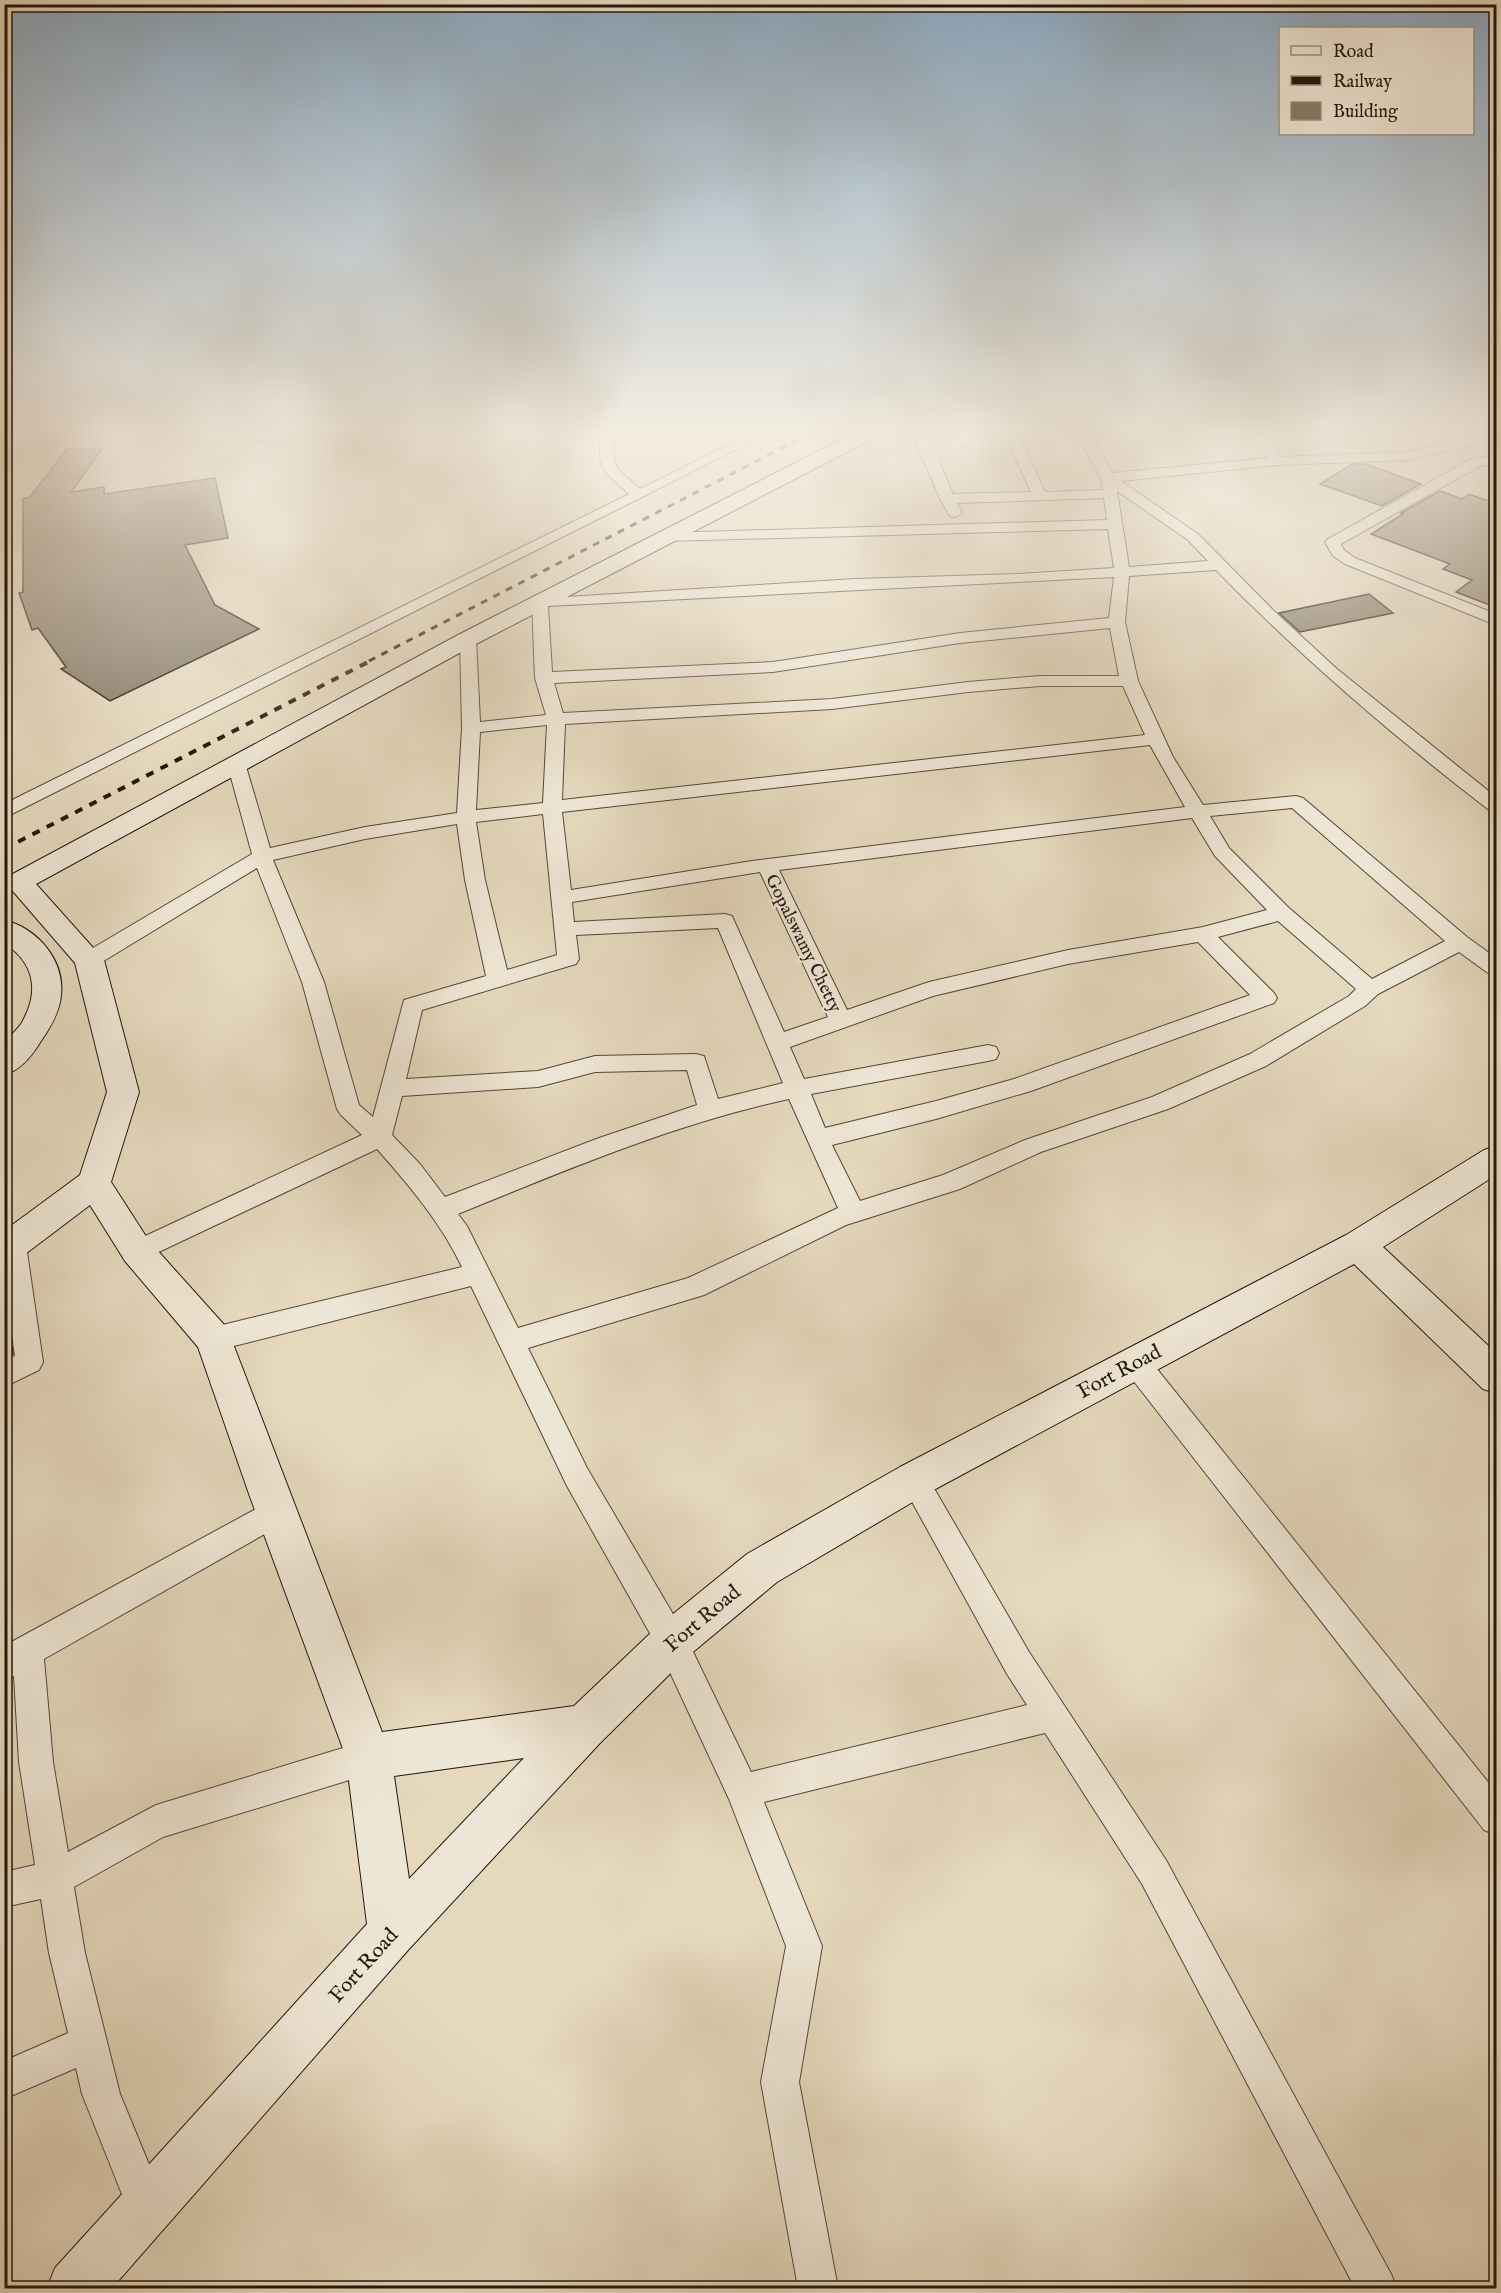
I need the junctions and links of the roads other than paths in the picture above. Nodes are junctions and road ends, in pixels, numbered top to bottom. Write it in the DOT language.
graph roads {
  1 [pos="548,540"];
  2 [pos="660,540"];
  3 [pos="1117,540"];
  4 [pos="1196,540"];
  5 [pos="1337,540"];
  6 [pos="1221,565"];
  7 [pos="1122,572"];
  8 [pos="540,602"];
  9 [pos="1497,620"];
  10 [pos="1117,622"];
  11 [pos="468,639"];
  12 [pos="544,678"];
  13 [pos="1129,681"];
  14 [pos="556,719"];
  15 [pos="471,728"];
  16 [pos="1156,739"];
  17 [pos="236,764"];
  18 [pos="1497,806"];
  19 [pos="552,807"];
  20 [pos="1197,811"];
  21 [pos="4,813"];
  22 [pos="466,817"];
  23 [pos="262,856"];
  24 [pos="767,866"];
  25 [pos="561,898"];
  26 [pos="1282,913"];
  27 [pos="4,929"];
  28 [pos="565,929"];
  29 [pos="1203,934"];
  30 [pos="1460,942"];
  31 [pos="89,960"];
  32 [pos="1497,968"];
  33 [pos="498,979"];
  34 [pos="1370,989"];
  35 [pos="841,1020"];
  36 [pos="777,1044"];
  37 [pos="988,1053"];
  38 [pos="4,1064"];
  39 [pos="392,1088"];
  40 [pos="797,1089"];
  41 [pos="710,1110"];
  42 [pos="380,1137"];
  43 [pos="818,1139"];
  44 [pos="1497,1159"];
  45 [pos="94,1183"];
  46 [pos="440,1209"];
  47 [pos="853,1213"];
  48 [pos="1358,1245"];
  49 [pos="9,1248"];
  50 [pos="137,1251"];
  51 [pos="478,1274"];
  52 [pos="214,1339"];
  53 [pos="511,1342"];
  54 [pos="1136,1362"];
  55 [pos="4,1375"];
  56 [pos="1497,1377"];
  57 [pos="914,1480"];
  58 [pos="276,1512"];
  59 [pos="672,1642"];
  60 [pos="16,1658"];
  61 [pos="1052,1715"];
  62 [pos="584,1727"];
  63 [pos="369,1757"];
  64 [pos="743,1791"];
  65 [pos="1497,1818"];
  66 [pos="55,1878"];
  67 [pos="4,1890"];
  68 [pos="392,1932"];
  69 [pos="89,2043"];
  70 [pos="4,2080"];
  71 [pos="147,2208"];
  72 [pos="75,2289"];
  73 [pos="818,2289"];
  74 [pos="1377,2289"];
  1 -- 21 [label="street"];
  2 -- 8 [label="street"];
  3 -- 7 [label="street"];
  4 -- 6 [label="street"];
  5 -- 9 [label="street"];
  6 -- 7 [label="street"];
  6 -- 18 [label="street"];
  7 -- 8 [label="street"];
  7 -- 10 [label="street"];
  8 -- 11 [label="street"];
  8 -- 12 [label="street"];
  10 -- 12 [label="street"];
  10 -- 13 [label="street"];
  11 -- 15 [label="street"];
  11 -- 17 [label="street"];
  12 -- 14 [label="street"];
  13 -- 14 [label="street"];
  13 -- 16 [label="street"];
  14 -- 15 [label="street"];
  14 -- 19 [label="street"];
  15 -- 22 [label="street"];
  16 -- 19 [label="street"];
  16 -- 20 [label="street"];
  17 -- 23 [label="street"];
  17 -- 31 [label="street"];
  19 -- 22 [label="street"];
  19 -- 25 [label="street"];
  20 -- 24 [label="street"];
  20 -- 26 [label="street"];
  20 -- 30 [label="street"];
  22 -- 23 [label="street"];
  22 -- 33 [label="street"];
  23 -- 31 [label="street"];
  23 -- 42 [label="street"];
  24 -- 25 [label="street"];
  24 -- 35 [label="street, Gopalswamy Chetty"];
  25 -- 28 [label="street"];
  26 -- 29 [label="street"];
  26 -- 34 [label="street"];
  27 -- 38 [label="street"];
  28 -- 33 [label="street"];
  28 -- 36 [label="street"];
  29 -- 35 [label="street"];
  29 -- 43 [label="street"];
  30 -- 32 [label="street"];
  30 -- 34 [label="street"];
  31 -- 45 [label="street"];
  33 -- 39 [label="street"];
  34 -- 47 [label="street"];
  35 -- 36 [label="street"];
  36 -- 40 [label="street"];
  37 -- 40 [label="street"];
  39 -- 41 [label="street"];
  39 -- 42 [label="street"];
  40 -- 41 [label="street"];
  40 -- 43 [label="street"];
  41 -- 46 [label="street"];
  42 -- 46 [label="street"];
  42 -- 50 [label="street"];
  43 -- 47 [label="street"];
  44 -- 48 [label="street, Fort Road"];
  45 -- 49 [label="street"];
  45 -- 50 [label="street"];
  46 -- 51 [label="street"];
  47 -- 53 [label="street"];
  48 -- 54 [label="street, Fort Road"];
  48 -- 56 [label="street"];
  49 -- 55 [label="street"];
  50 -- 52 [label="street"];
  51 -- 52 [label="street"];
  51 -- 53 [label="street"];
  52 -- 58 [label="street"];
  53 -- 59 [label="street"];
  54 -- 57 [label="street, Fort Road"];
  54 -- 65 [label="street"];
  57 -- 59 [label="street, Fort Road"];
  57 -- 61 [label="street"];
  58 -- 60 [label="street"];
  58 -- 63 [label="street"];
  59 -- 62 [label="street, Fort Road"];
  59 -- 64 [label="street"];
  60 -- 66 [label="street"];
  61 -- 64 [label="street"];
  61 -- 74 [label="street"];
  62 -- 63 [label="street"];
  62 -- 68 [label="street, Fort Road"];
  63 -- 66 [label="street"];
  63 -- 68 [label="street"];
  64 -- 73 [label="street"];
  66 -- 67 [label="street"];
  66 -- 69 [label="street"];
  68 -- 71 [label="street, Fort Road"];
  69 -- 70 [label="street"];
  69 -- 71 [label="street"];
  71 -- 72 [label="street, Fort Road"];
}
